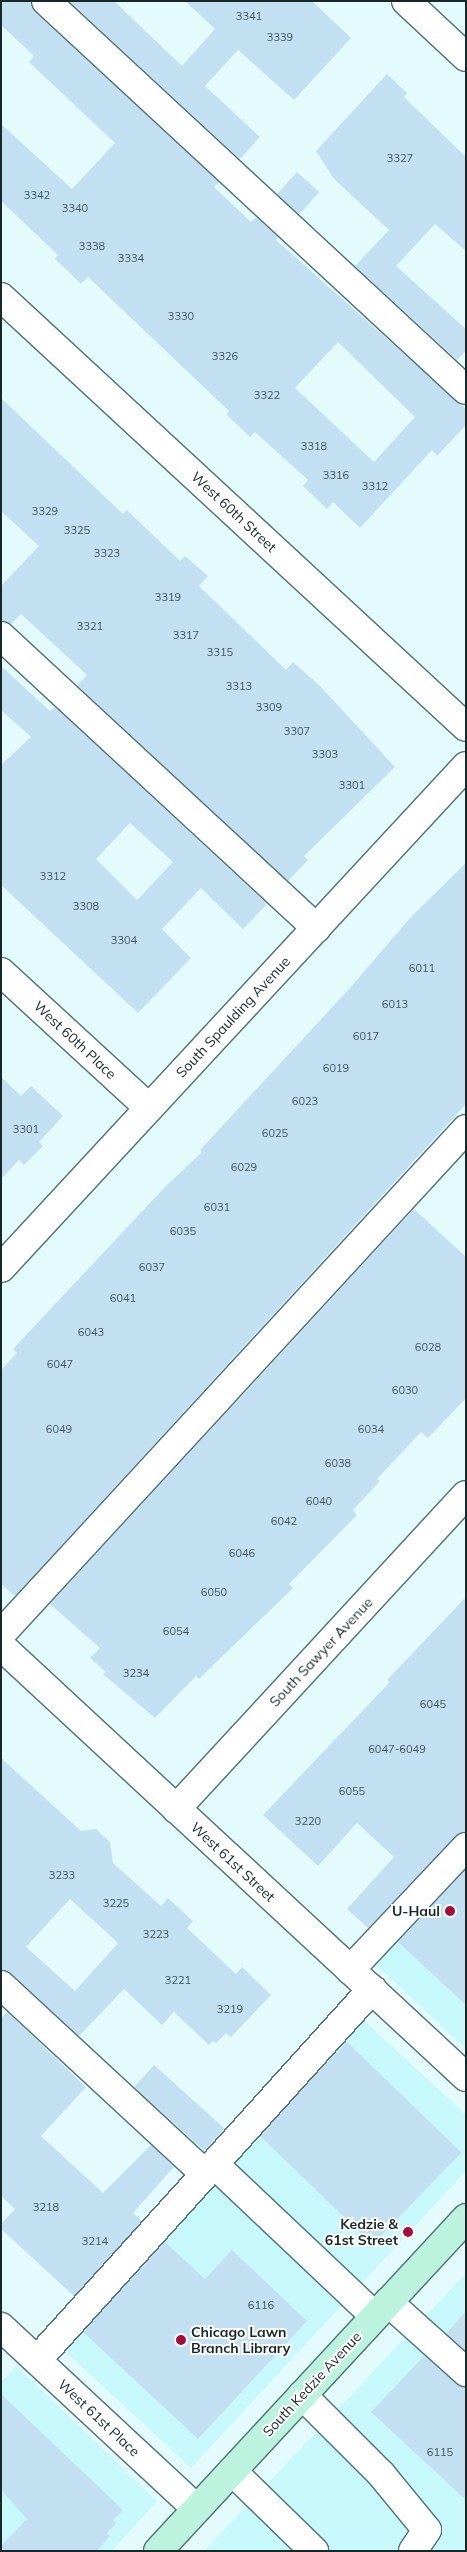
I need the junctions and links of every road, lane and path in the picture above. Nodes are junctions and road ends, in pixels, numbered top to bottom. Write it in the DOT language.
graph roads {
  1 [pos="46,1"];
  2 [pos="406,1"];
  3 [pos="466,57"];
  4 [pos="1,297"];
  5 [pos="466,390"];
  6 [pos="1,636"];
  7 [pos="466,727"];
  8 [pos="466,766"];
  9 [pos="316,928"];
  10 [pos="1,972"];
  11 [pos="149,1108"];
  12 [pos="466,1129"];
  13 [pos="1,1268"];
  14 [pos="466,1495"];
  15 [pos="1,1634"];
  16 [pos="1,1646"];
  17 [pos="176,1809"];
  18 [pos="466,1847"];
  19 [pos="350,1970"];
  20 [pos="1,1986"];
  21 [pos="372,1989"];
  22 [pos="466,2077"];
  23 [pos="210,2169"];
  24 [pos="466,2218"];
  25 [pos="382,2309"];
  26 [pos="1,2327"];
  27 [pos="37,2360"];
  28 [pos="466,2372"];
  29 [pos="302,2395"];
  30 [pos="232,2471"];
  31 [pos="197,2509"];
  32 [pos="158,2551"];
  33 [pos="314,2551"];
  34 [pos="413,2551"];
  1 -- 5 [label="street"];
  2 -- 3 [label="street"];
  4 -- 7 [label="street, West 60th Street"];
  6 -- 9 [label="street"];
  8 -- 9 [label="street, South Spaulding Avenue"];
  9 -- 11 [label="street, South Spaulding Avenue"];
  10 -- 11 [label="street, West 60th Place"];
  11 -- 13 [label="street, South Spaulding Avenue"];
  12 -- 15 [label="street"];
  14 -- 17 [label="street, South Sawyer Avenue"];
  16 -- 17 [label="street, West 61st Street"];
  17 -- 19 [label="street, West 61st Street"];
  18 -- 19 [label="street"];
  19 -- 21 [label="street, West 61st Street"];
  20 -- 23 [label="street"];
  21 -- 22 [label="street, West 61st Street"];
  21 -- 23 [label="street"];
  23 -- 25 [label="street"];
  23 -- 27 [label="street"];
  24 -- 25 [label="main road, South Kedzie Avenue"];
  25 -- 28 [label="street"];
  25 -- 29 [label="main road, South Kedzie Avenue"];
  26 -- 27 [label="street, West 61st Place"];
  27 -- 31 [label="street, West 61st Place"];
  29 -- 30 [label="main road, South Kedzie Avenue"];
  29 -- 34 [label="street"];
  30 -- 31 [label="main road, South Kedzie Avenue"];
  30 -- 33 [label="street"];
  31 -- 32 [label="main road, South Kedzie Avenue"];
}
